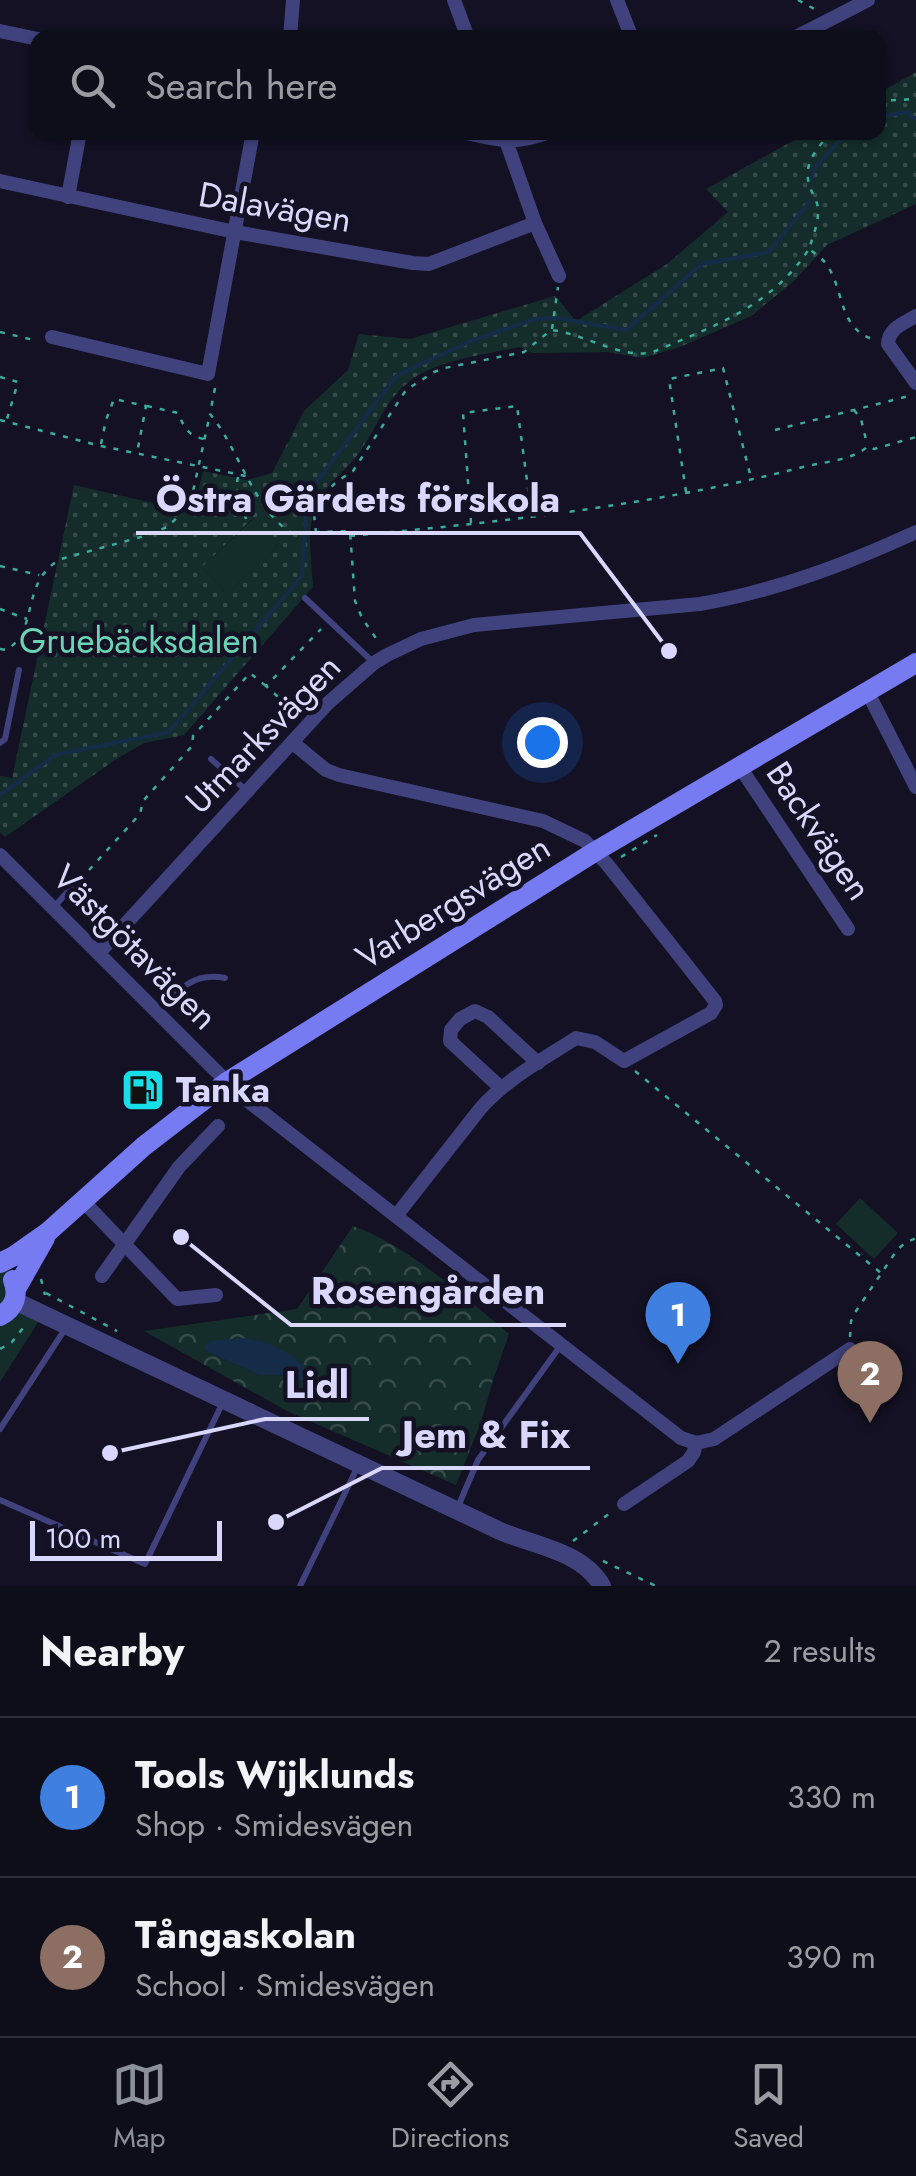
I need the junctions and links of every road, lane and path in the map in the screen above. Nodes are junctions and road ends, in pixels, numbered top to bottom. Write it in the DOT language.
graph roads {
  1 [pos="293,0"];
  2 [pos="454,0"];
  3 [pos="618,0"];
  4 [pos="798,0"];
  5 [pos="868,0"];
  6 [pos="830,20"];
  7 [pos="291,30"];
  8 [pos="465,30"];
  9 [pos="629,30"];
  10 [pos="810,30"];
  11 [pos="0,31"];
  12 [pos="30,38"];
  13 [pos="916,99"];
  14 [pos="886,101"];
  15 [pos="79,140"];
  16 [pos="252,140"];
  17 [pos="506,140"];
  18 [pos="825,140"];
  19 [pos="0,182"];
  20 [pos="68,197"];
  21 [pos="536,223"];
  22 [pos="235,232"];
  23 [pos="809,249"];
  24 [pos="560,276"];
  25 [pos="916,316"];
  26 [pos="552,328"];
  27 [pos="0,332"];
  28 [pos="52,337"];
  29 [pos="872,340"];
  30 [pos="208,374"];
  31 [pos="0,377"];
  32 [pos="916,383"];
  33 [pos="916,394"];
  34 [pos="146,406"];
  35 [pos="854,410"];
  36 [pos="210,414"];
  37 [pos="0,420"];
  38 [pos="6,421"];
  39 [pos="775,430"];
  40 [pos="916,437"];
  41 [pos="204,439"];
  42 [pos="101,446"];
  43 [pos="868,446"];
  44 [pos="137,454"];
  45 [pos="198,467"];
  46 [pos="238,475"];
  47 [pos="246,476"];
  48 [pos="752,480"];
  49 [pos="687,493"];
  50 [pos="532,518"];
  51 [pos="246,519"];
  52 [pos="471,524"];
  53 [pos="916,532"];
  54 [pos="316,533"];
  55 [pos="350,536"];
  56 [pos="0,566"];
  57 [pos="41,575"];
  58 [pos="305,598"];
  59 [pos="0,609"];
  60 [pos="26,618"];
  61 [pos="329,621"];
  62 [pos="0,649"];
  63 [pos="380,659"];
  64 [pos="916,662"];
  65 [pos="19,670"];
  66 [pos="266,686"];
  67 [pos="867,691"];
  68 [pos="309,724"];
  69 [pos="0,742"];
  70 [pos="292,743"];
  71 [pos="192,746"];
  72 [pos="212,759"];
  73 [pos="740,767"];
  74 [pos="916,787"];
  75 [pos="248,792"];
  76 [pos="660,834"];
  77 [pos="602,858"];
  78 [pos="2,860"];
  79 [pos="82,876"];
  80 [pos="52,908"];
  81 [pos="848,929"];
  82 [pos="99,954"];
  83 [pos="225,978"];
  84 [pos="158,1012"];
  85 [pos="624,1061"];
  86 [pos="538,1063"];
  87 [pos="227,1082"];
  88 [pos="501,1088"];
  89 [pos="218,1126"];
  90 [pos="82,1200"];
  91 [pos="396,1216"];
  92 [pos="48,1232"];
  93 [pos="916,1238"];
  94 [pos="123,1244"];
  95 [pos="0,1266"];
  96 [pos="42,1273"];
  97 [pos="881,1274"];
  98 [pos="102,1276"];
  99 [pos="41,1280"];
  100 [pos="216,1296"];
  101 [pos="10,1302"];
  102 [pos="66,1327"];
  103 [pos="561,1346"];
  104 [pos="850,1349"];
  105 [pos="224,1401"];
  106 [pos="0,1428"];
  107 [pos="696,1444"];
  108 [pos="359,1464"];
  109 [pos="0,1500"];
  110 [pos="624,1504"];
  111 [pos="456,1510"];
  112 [pos="571,1544"];
  113 [pos="300,1586"];
  114 [pos="602,1586"];
  1 -- 7 [label="street"];
  2 -- 8 [label="street"];
  3 -- 9 [label="street"];
  4 -- 6 [label="path"];
  5 -- 6 [label="street"];
  6 -- 10 [label="street"];
  11 -- 12 [label="street"];
  13 -- 14 [label="path"];
  15 -- 20 [label="street"];
  16 -- 22 [label="street"];
  17 -- 21 [label="street"];
  18 -- 23 [label="path"];
  19 -- 20 [label="street, Dalavägen"];
  20 -- 22 [label="street, Dalavägen"];
  21 -- 22 [label="street, Dalavägen"];
  21 -- 24 [label="street"];
  22 -- 30 [label="street"];
  23 -- 26 [label="path"];
  23 -- 29 [label="path"];
  24 -- 26 [label="path"];
  25 -- 32 [label="street"];
  26 -- 54 [label="path"];
  27 -- 28 [label="path"];
  28 -- 30 [label="street"];
  30 -- 36 [label="path"];
  31 -- 38 [label="path"];
  33 -- 35 [label="path"];
  34 -- 41 [label="path"];
  34 -- 42 [label="path"];
  34 -- 44 [label="path"];
  35 -- 39 [label="path"];
  35 -- 43 [label="path"];
  36 -- 41 [label="path"];
  36 -- 47 [label="path"];
  37 -- 38 [label="path"];
  38 -- 42 [label="path"];
  40 -- 43 [label="path"];
  41 -- 45 [label="path"];
  42 -- 44 [label="path"];
  43 -- 48 [label="path"];
  44 -- 45 [label="path"];
  45 -- 46 [label="path"];
  45 -- 57 [label="path"];
  46 -- 47 [label="path"];
  46 -- 51 [label="path"];
  47 -- 54 [label="path"];
  48 -- 49 [label="path"];
  48 -- 49 [label="path"];
  49 -- 50 [label="path"];
  50 -- 52 [label="path"];
  50 -- 52 [label="path"];
  52 -- 55 [label="path"];
  53 -- 63 [label="street, Utmarksvägen"];
  54 -- 55 [label="path"];
  55 -- 63 [label="path"];
  56 -- 57 [label="path"];
  57 -- 60 [label="path"];
  58 -- 61 [label="lane"];
  59 -- 60 [label="path"];
  60 -- 62 [label="path"];
  61 -- 63 [label="lane"];
  61 -- 66 [label="path"];
  63 -- 68 [label="street, Utmarksvägen"];
  64 -- 67 [label="main road, Varbergsvägen"];
  65 -- 69 [label="lane"];
  66 -- 68 [label="path"];
  66 -- 71 [label="path"];
  67 -- 73 [label="main road, Varbergsvägen"];
  67 -- 74 [label="street"];
  68 -- 70 [label="street, Utmarksvägen"];
  70 -- 75 [label="street, Utmarksvägen"];
  70 -- 77 [label="street"];
  71 -- 72 [label="path"];
  71 -- 79 [label="path"];
  72 -- 75 [label="lane"];
  73 -- 77 [label="main road, Varbergsvägen"];
  73 -- 81 [label="street, Backvägen"];
  75 -- 82 [label="street, Utmarksvägen"];
  76 -- 77 [label="path"];
  77 -- 85 [label="street"];
  77 -- 87 [label="main road, Varbergsvägen"];
  78 -- 80 [label="street, Västgötavägen"];
  79 -- 80 [label="lane"];
  80 -- 82 [label="street, Västgötavägen"];
  82 -- 84 [label="street, Västgötavägen"];
  83 -- 84 [label="lane"];
  84 -- 87 [label="street, Västgötavägen"];
  85 -- 86 [label="street"];
  85 -- 97 [label="path"];
  86 -- 88 [label="street"];
  86 -- 88 [label="street"];
  87 -- 90 [label="main road, Varbergsvägen"];
  87 -- 91 [label="street, Västgötavägen"];
  88 -- 91 [label="street"];
  89 -- 94 [label="street"];
  90 -- 92 [label="main road, Varbergsvägen"];
  90 -- 94 [label="street"];
  91 -- 103 [label="street, Västgötavägen"];
  92 -- 95 [label="main road, Varbergsvägen"];
  92 -- 101 [label="main road, Varbergsvägen"];
  93 -- 97 [label="path"];
  94 -- 98 [label="street"];
  94 -- 100 [label="street"];
  95 -- 101 [label="main road"];
  96 -- 99 [label="path"];
  97 -- 104 [label="path"];
  101 -- 102 [label="street"];
  102 -- 105 [label="street"];
  102 -- 106 [label="lane"];
  103 -- 107 [label="street, Västgötavägen"];
  103 -- 111 [label="lane"];
  104 -- 107 [label="street"];
  105 -- 108 [label="street"];
  105 -- 109 [label="lane"];
  107 -- 110 [label="street"];
  108 -- 111 [label="street"];
  108 -- 113 [label="lane"];
  110 -- 112 [label="path"];
  111 -- 114 [label="street"];
}
